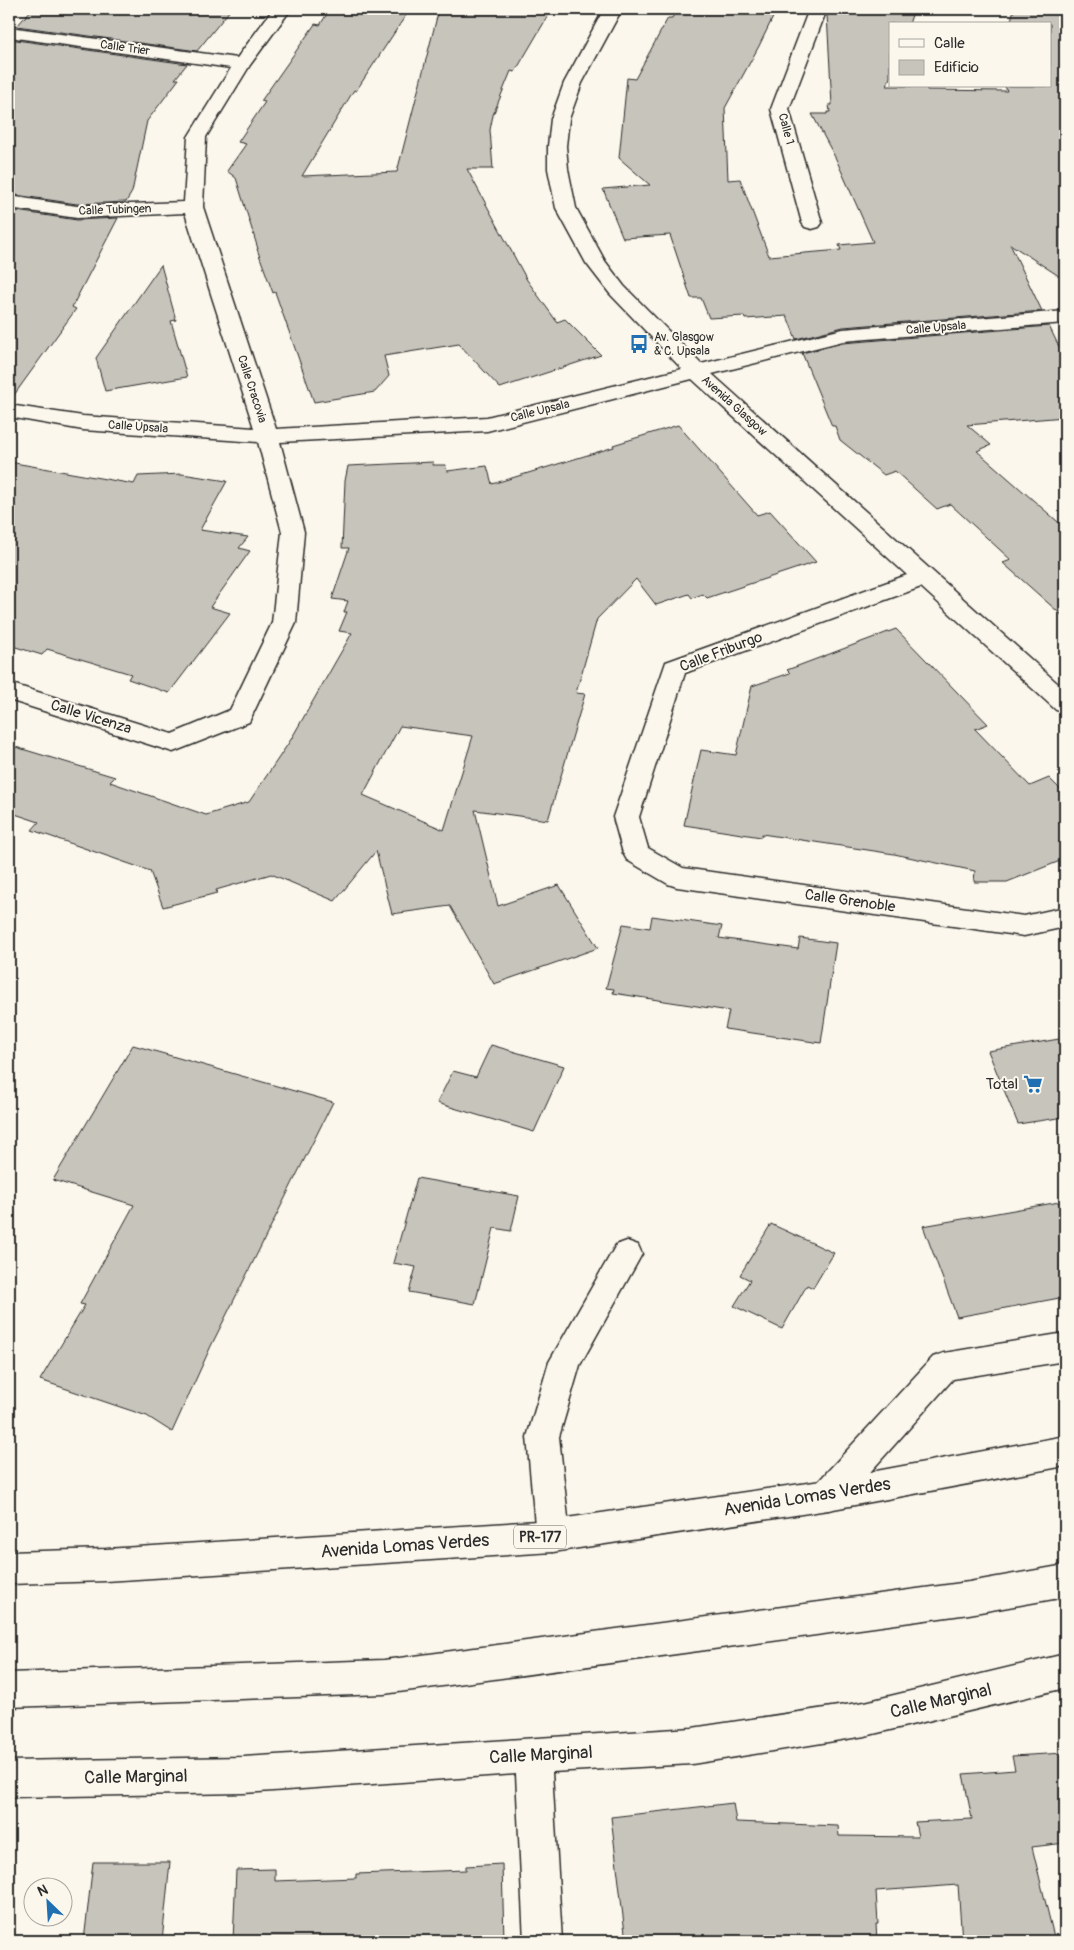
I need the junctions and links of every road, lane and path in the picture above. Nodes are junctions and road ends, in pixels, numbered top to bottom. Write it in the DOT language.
graph roads {
  1 [pos="282,9"];
  2 [pos="613,9"];
  3 [pos="818,9"];
  4 [pos="9,32"];
  5 [pos="242,64"];
  6 [pos="9,202"];
  7 [pos="193,207"];
  8 [pos="812,223"];
  9 [pos="1065,317"];
  10 [pos="697,372"];
  11 [pos="9,411"];
  12 [pos="266,436"];
  13 [pos="924,577"];
  14 [pos="9,692"];
  15 [pos="1065,704"];
  16 [pos="173,743"];
  17 [pos="639,855"];
  18 [pos="1065,917"];
  19 [pos="627,1254"];
  20 [pos="1065,1347"];
  21 [pos="1065,1451"];
  22 [pos="828,1495"];
  23 [pos="553,1536"];
  24 [pos="9,1568"];
  25 [pos="1065,1581"];
  26 [pos="1065,1671"];
  27 [pos="9,1690"];
  28 [pos="533,1755"];
  29 [pos="9,1779"];
  30 [pos="543,1941"];
  1 -- 5 [label="street, Calle Cracovia"];
  2 -- 10 [label="street, Avenida Glasgow"];
  3 -- 8 [label="street, Calle 1"];
  4 -- 5 [label="street, Calle Trier"];
  5 -- 7 [label="street, Calle Cracovia"];
  6 -- 7 [label="street, Calle Tubingen"];
  7 -- 12 [label="street, Calle Cracovia"];
  9 -- 10 [label="street, Calle Upsala"];
  10 -- 12 [label="street, Calle Upsala"];
  10 -- 13 [label="street, Avenida Glasgow"];
  11 -- 12 [label="street, Calle Upsala"];
  12 -- 16 [label="street, Calle Cracovia"];
  13 -- 15 [label="street, Avenida Glasgow"];
  13 -- 17 [label="street, Calle Friburgo"];
  14 -- 16 [label="street, Calle Vicenza"];
  17 -- 18 [label="street, Calle Grenoble"];
  19 -- 23 [label="street"];
  20 -- 22 [label="street"];
  21 -- 22 [label="street, Avenida Lomas Verdes / PR-177"];
  22 -- 23 [label="street, Avenida Lomas Verdes / PR-177"];
  23 -- 24 [label="street, Avenida Lomas Verdes / PR-177"];
  25 -- 27 [label="street"];
  26 -- 28 [label="street, Calle Marginal"];
  28 -- 29 [label="street, Calle Marginal"];
  28 -- 30 [label="street"];
}
